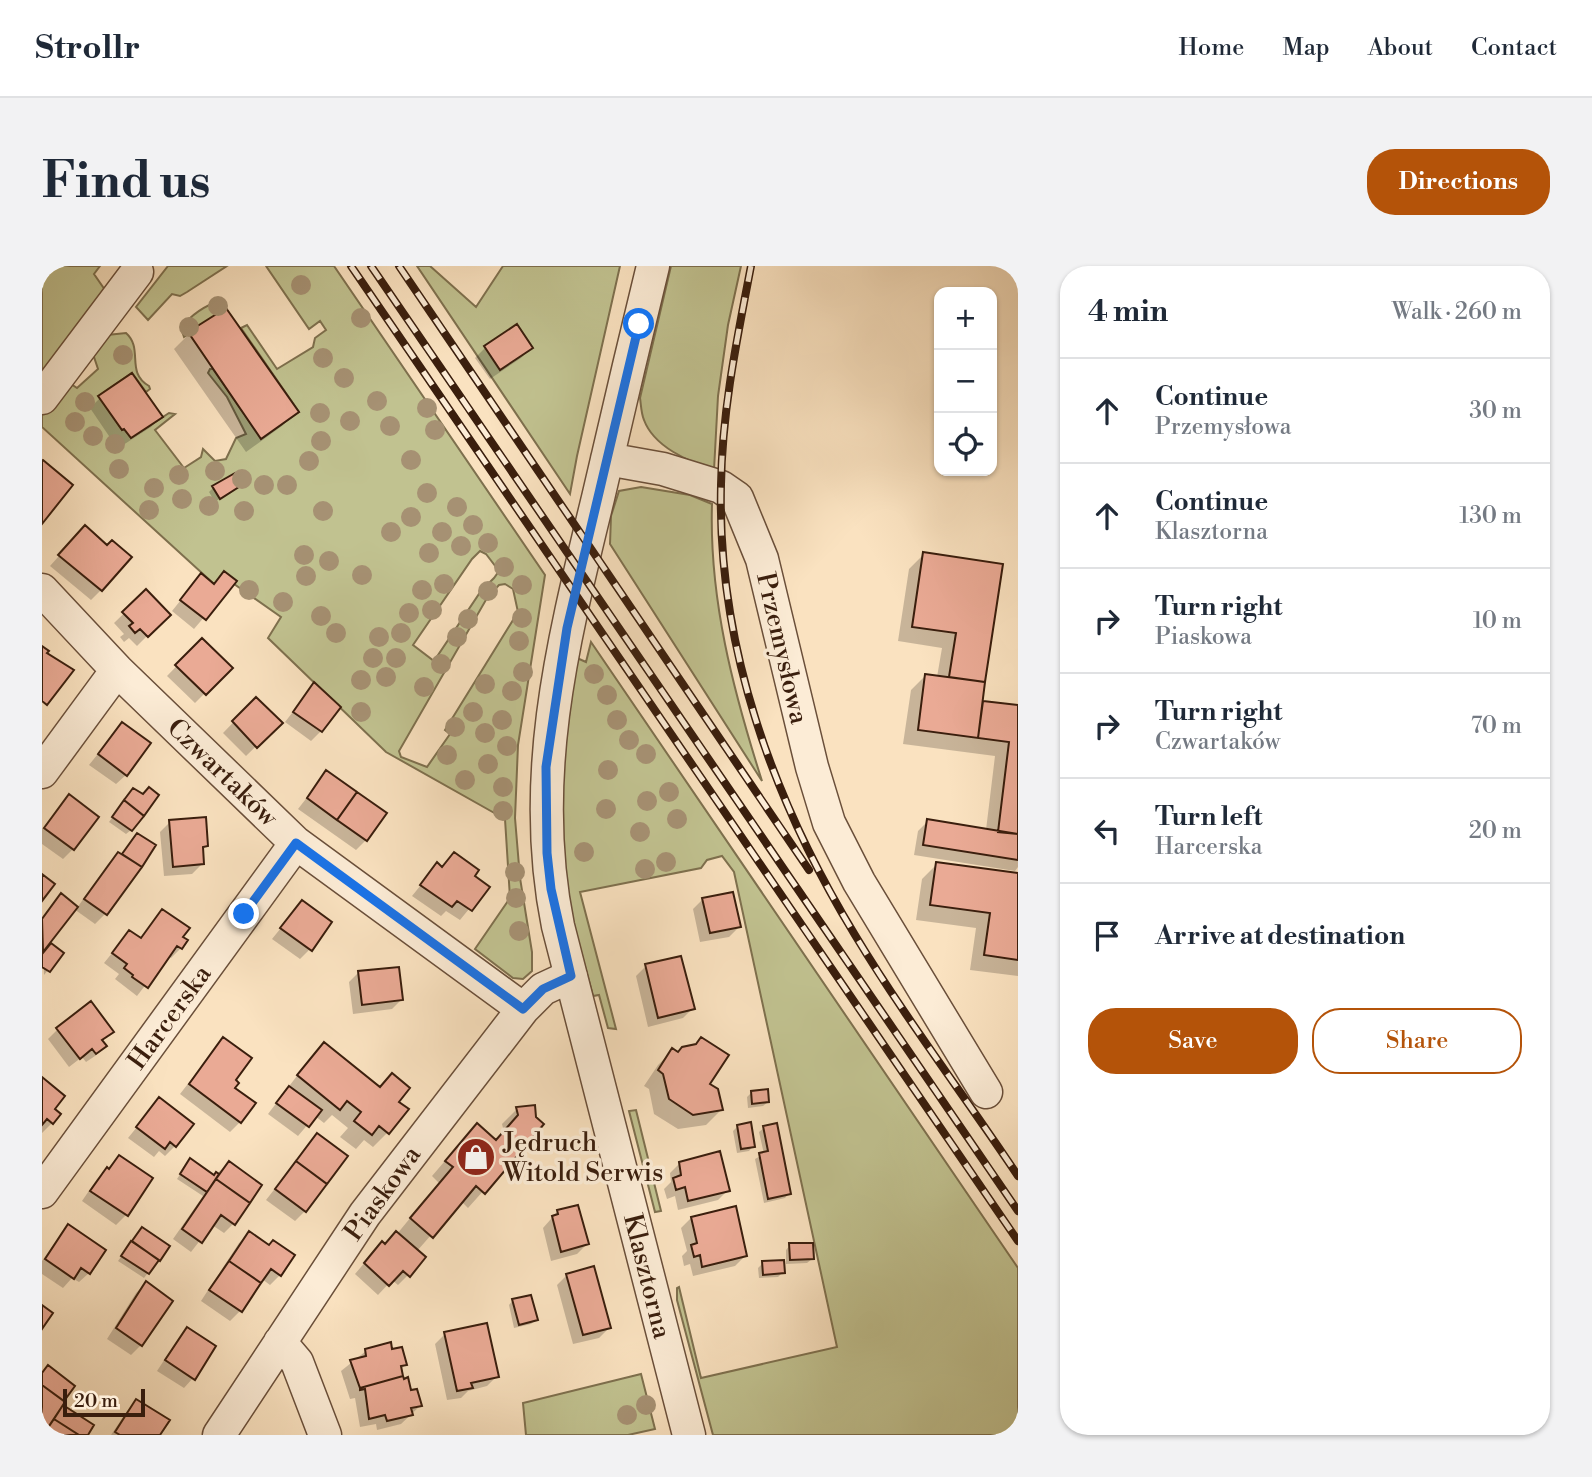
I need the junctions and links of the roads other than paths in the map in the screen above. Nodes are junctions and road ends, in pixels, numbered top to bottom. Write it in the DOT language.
graph roads {
  1 [pos="653,266"];
  2 [pos="137,272"];
  3 [pos="42,398"];
  4 [pos="607,459"];
  5 [pos="42,590"];
  6 [pos="117,670"];
  7 [pos="42,772"];
  8 [pos="296,843"];
  9 [pos="571,976"];
  10 [pos="523,1009"];
  11 [pos="986,1092"];
  12 [pos="42,1192"];
  13 [pos="280,1342"];
  14 [pos="219,1435"];
  15 [pos="324,1435"];
  16 [pos="689,1435"];
  1 -- 4 [label="street"];
  2 -- 3 [label="street"];
  4 -- 9 [label="street, Klasztorna"];
  4 -- 11 [label="street, Przemysłowa"];
  5 -- 6 [label="street, Czwartaków"];
  6 -- 7 [label="street"];
  6 -- 8 [label="street, Czwartaków"];
  8 -- 10 [label="street, Czwartaków"];
  8 -- 12 [label="street, Harcerska"];
  9 -- 10 [label="street, Piaskowa"];
  9 -- 16 [label="street, Klasztorna"];
  10 -- 13 [label="street, Piaskowa"];
  13 -- 14 [label="street, Piaskowa"];
  13 -- 15 [label="street"];
}
